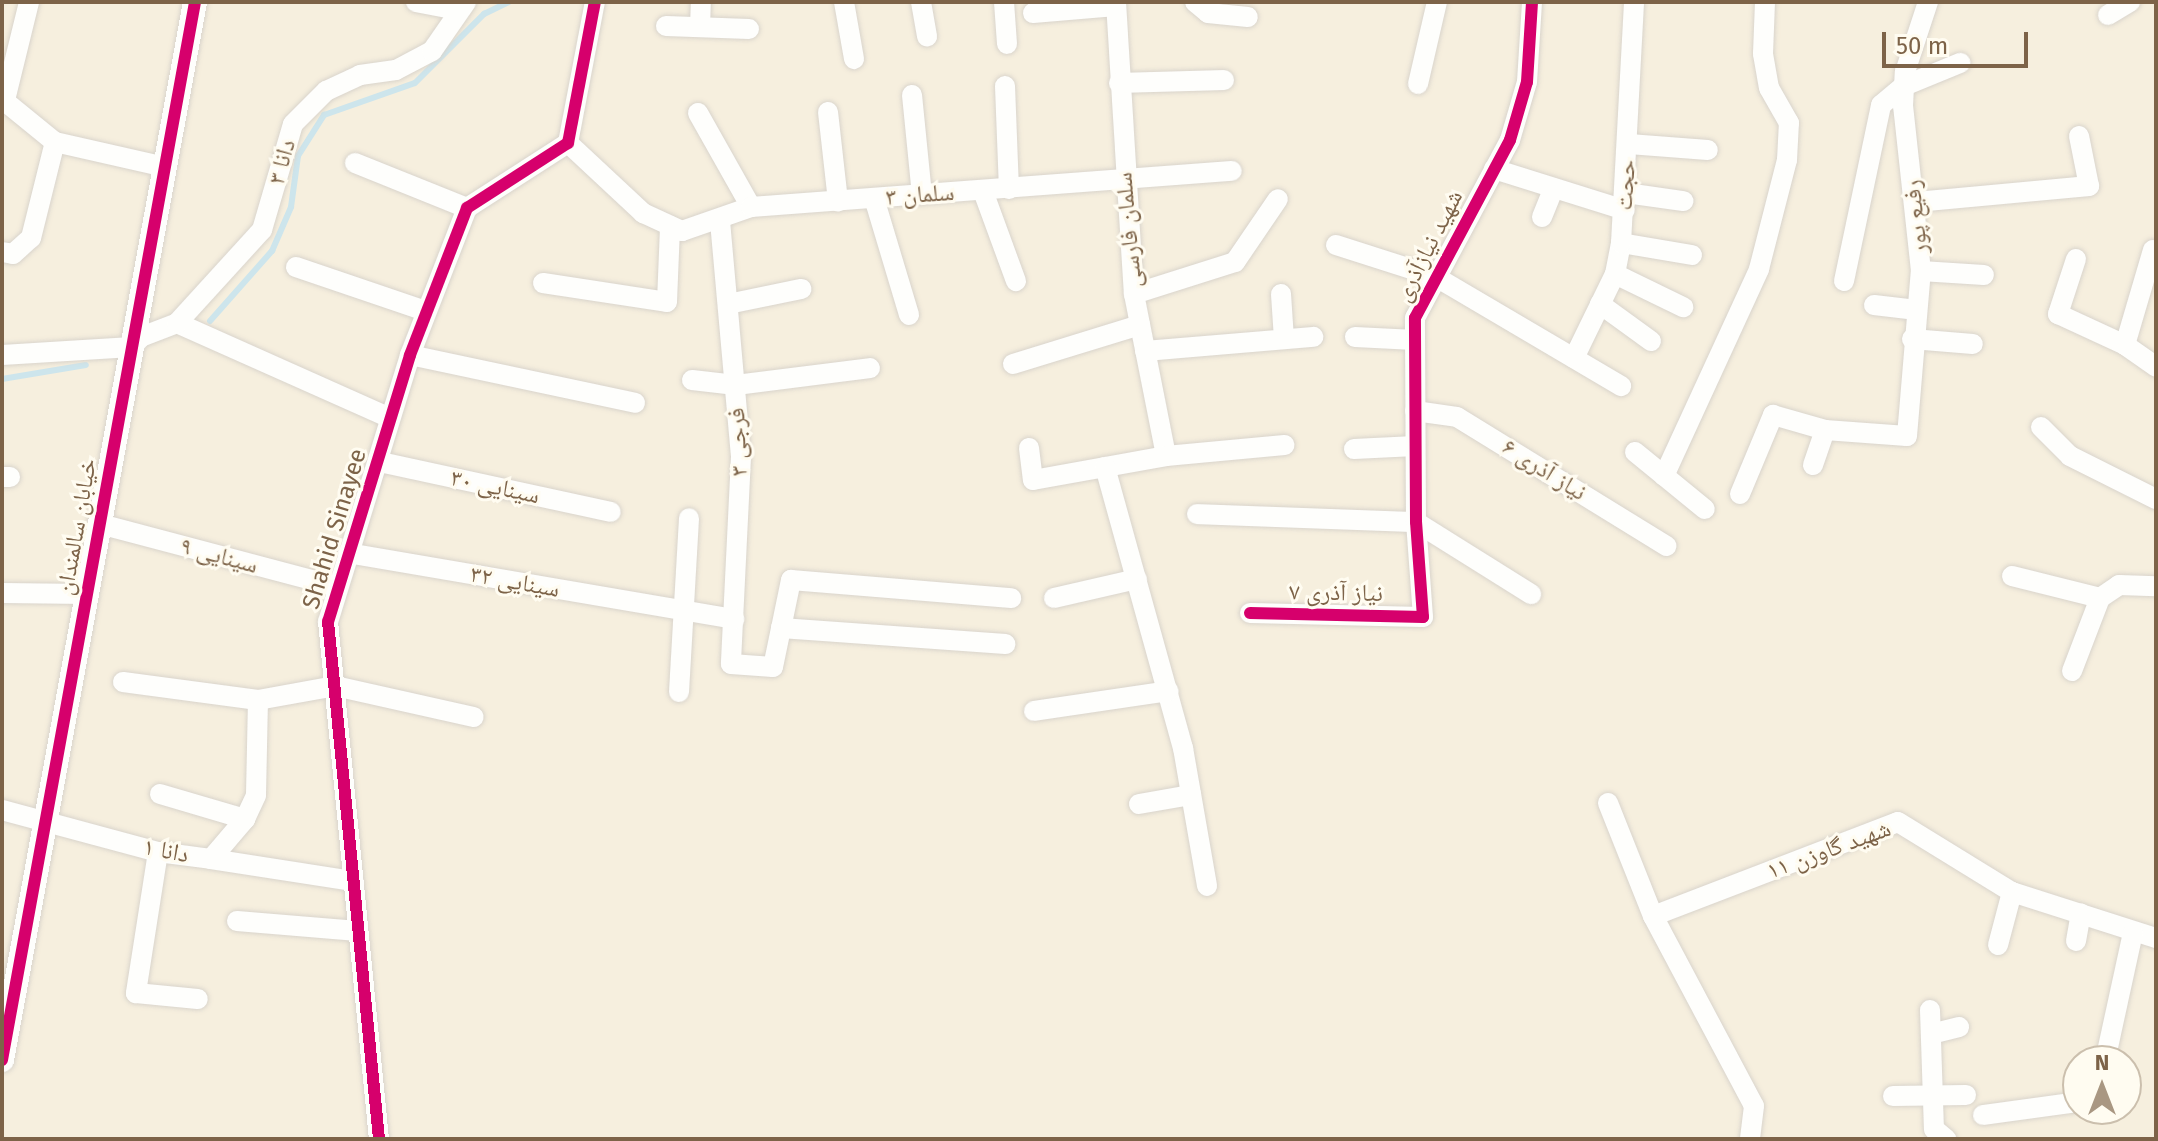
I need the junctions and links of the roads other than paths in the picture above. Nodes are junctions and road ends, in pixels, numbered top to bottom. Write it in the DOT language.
graph roads {
  1 [pos="29,2"];
  2 [pos="195,2"];
  3 [pos="416,2"];
  4 [pos="595,2"];
  5 [pos="701,2"];
  6 [pos="844,2"];
  7 [pos="921,2"];
  8 [pos="1004,2"];
  9 [pos="1195,2"];
  10 [pos="1437,2"];
  11 [pos="1532,2"];
  12 [pos="1634,2"];
  13 [pos="1765,2"];
  14 [pos="1928,2"];
  15 [pos="2130,2"];
  16 [pos="1116,4"];
  17 [pos="462,6"];
  18 [pos="1033,13"];
  19 [pos="2108,15"];
  20 [pos="1248,17"];
  21 [pos="666,26"];
  22 [pos="700,27"];
  23 [pos="749,29"];
  24 [pos="927,36"];
  25 [pos="1007,44"];
  26 [pos="854,59"];
  27 [pos="1960,63"];
  28 [pos="1224,80"];
  29 [pos="1119,83"];
  30 [pos="1418,84"];
  31 [pos="1005,86"];
  32 [pos="1904,86"];
  33 [pos="912,95"];
  34 [pos="3,100"];
  35 [pos="828,112"];
  36 [pos="698,113"];
  37 [pos="2079,136"];
  38 [pos="55,142"];
  39 [pos="568,143"];
  40 [pos="1629,144"];
  41 [pos="1708,150"];
  42 [pos="355,163"];
  43 [pos="165,167"];
  44 [pos="1494,169"];
  45 [pos="1232,171"];
  46 [pos="1124,181"];
  47 [pos="1554,188"];
  48 [pos="1009,189"];
  49 [pos="983,191"];
  50 [pos="922,195"];
  51 [pos="874,198"];
  52 [pos="1278,199"];
  53 [pos="838,201"];
  54 [pos="1683,201"];
  55 [pos="1625,202"];
  56 [pos="1916,202"];
  57 [pos="751,207"];
  58 [pos="467,208"];
  59 [pos="1542,217"];
  60 [pos="720,221"];
  61 [pos="670,226"];
  62 [pos="1621,243"];
  63 [pos="1336,245"];
  64 [pos="2153,250"];
  65 [pos="2,252"];
  66 [pos="1692,255"];
  67 [pos="2076,259"];
  68 [pos="296,267"];
  69 [pos="1921,271"];
  70 [pos="1615,274"];
  71 [pos="1984,275"];
  72 [pos="1436,277"];
  73 [pos="1016,281"];
  74 [pos="1844,281"];
  75 [pos="543,283"];
  76 [pos="801,289"];
  77 [pos="1134,294"];
  78 [pos="1281,294"];
  79 [pos="728,304"];
  80 [pos="1600,304"];
  81 [pos="1874,305"];
  82 [pos="1683,307"];
  83 [pos="1917,310"];
  84 [pos="425,311"];
  85 [pos="909,315"];
  86 [pos="177,323"];
  87 [pos="1140,325"];
  88 [pos="1313,337"];
  89 [pos="1355,337"];
  90 [pos="1284,339"];
  91 [pos="1912,339"];
  92 [pos="1415,340"];
  93 [pos="1651,341"];
  94 [pos="1973,344"];
  95 [pos="2125,345"];
  96 [pos="132,347"];
  97 [pos="1145,351"];
  98 [pos="2,355"];
  99 [pos="410,355"];
  100 [pos="1574,358"];
  101 [pos="1013,364"];
  102 [pos="2156,367"];
  103 [pos="870,368"];
  104 [pos="692,380"];
  105 [pos="736,385"];
  106 [pos="1621,386"];
  107 [pos="635,403"];
  108 [pos="1415,411"];
  109 [pos="390,418"];
  110 [pos="2041,427"];
  111 [pos="1825,430"];
  112 [pos="1284,445"];
  113 [pos="1415,446"];
  114 [pos="1029,448"];
  115 [pos="1354,449"];
  116 [pos="1635,452"];
  117 [pos="1166,456"];
  118 [pos="380,462"];
  119 [pos="1813,465"];
  120 [pos="1105,467"];
  121 [pos="1664,476"];
  122 [pos="1740,494"];
  123 [pos="2156,499"];
  124 [pos="1705,509"];
  125 [pos="611,512"];
  126 [pos="1197,514"];
  127 [pos="689,518"];
  128 [pos="1416,522"];
  129 [pos="100,524"];
  130 [pos="1667,546"];
  131 [pos="348,553"];
  132 [pos="2012,576"];
  133 [pos="1137,579"];
  134 [pos="2156,586"];
  135 [pos="338,587"];
  136 [pos="2,593"];
  137 [pos="87,594"];
  138 [pos="1531,594"];
  139 [pos="1011,598"];
  140 [pos="1054,598"];
  141 [pos="2100,598"];
  142 [pos="683,610"];
  143 [pos="1250,613"];
  144 [pos="1423,617"];
  145 [pos="734,619"];
  146 [pos="781,628"];
  147 [pos="1005,644"];
  148 [pos="2072,671"];
  149 [pos="123,682"];
  150 [pos="335,686"];
  151 [pos="1169,691"];
  152 [pos="679,692"];
  153 [pos="258,700"];
  154 [pos="1034,711"];
  155 [pos="474,717"];
  156 [pos="160,794"];
  157 [pos="1191,795"];
  158 [pos="1608,803"];
  159 [pos="1139,804"];
  160 [pos="2,810"];
  161 [pos="46,819"];
  162 [pos="245,819"];
  163 [pos="158,852"];
  164 [pos="211,859"];
  165 [pos="353,881"];
  166 [pos="1207,886"];
  167 [pos="2012,892"];
  168 [pos="2081,913"];
  169 [pos="1653,916"];
  170 [pos="237,921"];
  171 [pos="358,931"];
  172 [pos="2133,933"];
  173 [pos="2156,938"];
  174 [pos="2076,941"];
  175 [pos="1998,945"];
  176 [pos="198,999"];
  177 [pos="1930,1010"];
  178 [pos="1959,1027"];
  179 [pos="1931,1034"];
  180 [pos="2108,1045"];
  181 [pos="2,1060"];
  182 [pos="1966,1095"];
  183 [pos="1893,1096"];
  184 [pos="1933,1096"];
  185 [pos="2062,1104"];
  186 [pos="1983,1115"];
  187 [pos="379,1139"];
  188 [pos="1750,1139"];
  189 [pos="1946,1139"];
  1 -- 34 [label="street"];
  2 -- 43 [label="street, خیابان سالمندان"];
  3 -- 17 [label="street"];
  4 -- 39 [label="street"];
  5 -- 22 [label="street"];
  6 -- 26 [label="street"];
  7 -- 24 [label="street"];
  8 -- 25 [label="street"];
  9 -- 20 [label="street"];
  10 -- 30 [label="street"];
  11 -- 44 [label="street, شهید نیازآذری"];
  12 -- 40 [label="street, حجت"];
  13 -- 121 [label="street"];
  14 -- 32 [label="street, رفیع پور"];
  15 -- 19 [label="street"];
  16 -- 18 [label="street"];
  16 -- 29 [label="street, سلمان فارسی"];
  17 -- 86 [label="street, دانا ۳"];
  21 -- 22 [label="street"];
  22 -- 23 [label="street"];
  27 -- 32 [label="street"];
  28 -- 29 [label="street"];
  29 -- 46 [label="street, سلمان فارسی"];
  31 -- 48 [label="street"];
  32 -- 56 [label="street, رفیع پور"];
  32 -- 74 [label="street"];
  33 -- 50 [label="street"];
  34 -- 38 [label="street"];
  35 -- 53 [label="street"];
  36 -- 57 [label="street"];
  37 -- 56 [label="street"];
  38 -- 43 [label="street"];
  38 -- 65 [label="street"];
  39 -- 58 [label="street"];
  39 -- 61 [label="street"];
  40 -- 41 [label="street"];
  40 -- 55 [label="street, حجت"];
  42 -- 58 [label="street"];
  43 -- 96 [label="street, خیابان سالمندان"];
  44 -- 47 [label="street"];
  44 -- 72 [label="street, شهید نیازآذری"];
  45 -- 46 [label="street, سلمان ۳"];
  46 -- 48 [label="street, سلمان ۳"];
  46 -- 77 [label="street, سلمان فارسی"];
  47 -- 55 [label="street"];
  47 -- 59 [label="street"];
  48 -- 49 [label="street, سلمان ۳"];
  49 -- 50 [label="street, سلمان ۳"];
  49 -- 73 [label="street"];
  50 -- 51 [label="street, سلمان ۳"];
  51 -- 53 [label="street, سلمان ۳"];
  51 -- 85 [label="street"];
  52 -- 77 [label="street"];
  53 -- 57 [label="street, سلمان ۳"];
  54 -- 55 [label="street"];
  55 -- 62 [label="street, حجت"];
  56 -- 69 [label="street, رفیع پور"];
  57 -- 60 [label="street, سلمان ۳"];
  58 -- 84 [label="street, Shahid Sinayee"];
  60 -- 61 [label="street, سلمان ۳"];
  60 -- 79 [label="street, فرجی ۳"];
  61 -- 75 [label="street"];
  62 -- 66 [label="street"];
  62 -- 70 [label="street, حجت"];
  63 -- 72 [label="street"];
  64 -- 95 [label="street"];
  67 -- 95 [label="street"];
  68 -- 84 [label="street"];
  69 -- 71 [label="street"];
  69 -- 83 [label="street, رفیع پور"];
  70 -- 80 [label="street, حجت"];
  70 -- 82 [label="street"];
  72 -- 92 [label="street, شهید نیازآذری"];
  72 -- 100 [label="street"];
  76 -- 79 [label="street"];
  77 -- 87 [label="street, سلمان فارسی"];
  78 -- 90 [label="street"];
  79 -- 105 [label="street, فرجی ۳"];
  80 -- 93 [label="street"];
  80 -- 100 [label="street, حجت"];
  81 -- 83 [label="street"];
  83 -- 91 [label="street, رفیع پور"];
  84 -- 99 [label="street, Shahid Sinayee"];
  86 -- 96 [label="street, دانا ۳"];
  86 -- 109 [label="street"];
  87 -- 97 [label="street, سلمان فارسی"];
  87 -- 101 [label="street"];
  88 -- 90 [label="street"];
  89 -- 92 [label="street"];
  90 -- 97 [label="street"];
  91 -- 94 [label="street"];
  91 -- 111 [label="street, رفیع پور"];
  92 -- 108 [label="street, شهید نیازآذری"];
  95 -- 102 [label="street"];
  96 -- 98 [label="street"];
  96 -- 129 [label="street, خیابان سالمندان"];
  97 -- 117 [label="street, سلمان فارسی"];
  99 -- 107 [label="street"];
  99 -- 109 [label="street, Shahid Sinayee"];
  100 -- 106 [label="street"];
  103 -- 105 [label="street"];
  104 -- 105 [label="street"];
  105 -- 145 [label="street, فرجی ۳"];
  108 -- 113 [label="street, شهید نیازآذری"];
  108 -- 130 [label="street, نیاز آذری ۶"];
  109 -- 118 [label="street, Shahid Sinayee"];
  110 -- 123 [label="street"];
  111 -- 119 [label="street"];
  111 -- 122 [label="street"];
  112 -- 117 [label="street"];
  113 -- 115 [label="street"];
  113 -- 128 [label="street, شهید نیازآذری"];
  114 -- 120 [label="street"];
  116 -- 121 [label="street"];
  117 -- 120 [label="street"];
  118 -- 125 [label="street, سینایی ۳۰"];
  118 -- 131 [label="street, Shahid Sinayee"];
  120 -- 133 [label="street"];
  121 -- 124 [label="street"];
  126 -- 128 [label="street"];
  127 -- 142 [label="street"];
  128 -- 138 [label="street"];
  128 -- 144 [label="street, شهید نیازآذری"];
  129 -- 135 [label="street, سینایی ۹"];
  129 -- 137 [label="street, خیابان سالمندان"];
  131 -- 135 [label="street, Shahid Sinayee"];
  131 -- 142 [label="street, سینایی ۳۲"];
  132 -- 141 [label="street"];
  133 -- 140 [label="street"];
  133 -- 151 [label="street"];
  134 -- 141 [label="street"];
  135 -- 150 [label="street, Shahid Sinayee"];
  136 -- 137 [label="street"];
  137 -- 161 [label="street, خیابان سالمندان"];
  139 -- 146 [label="street"];
  141 -- 148 [label="street"];
  142 -- 145 [label="street, سینایی ۳۲"];
  142 -- 152 [label="street"];
  143 -- 144 [label="street, نیاز آذری ۷"];
  145 -- 146 [label="street, فرجی ۳"];
  146 -- 147 [label="street"];
  149 -- 153 [label="street"];
  150 -- 153 [label="street"];
  150 -- 155 [label="street"];
  150 -- 165 [label="street, Shahid Sinayee"];
  151 -- 154 [label="street"];
  151 -- 157 [label="street"];
  153 -- 162 [label="street, دانا ۱"];
  156 -- 162 [label="street"];
  157 -- 159 [label="street"];
  157 -- 166 [label="street"];
  158 -- 169 [label="street"];
  160 -- 161 [label="street, دانا ۱"];
  161 -- 163 [label="street, دانا ۱"];
  161 -- 181 [label="street, خیابان سالمندان"];
  162 -- 164 [label="street, دانا ۱"];
  163 -- 164 [label="street, دانا ۱"];
  163 -- 176 [label="street"];
  164 -- 165 [label="street"];
  165 -- 171 [label="street, Shahid Sinayee"];
  167 -- 168 [label="street, شهید گاوزن ۱۱"];
  167 -- 169 [label="street, شهید گاوزن ۱۱"];
  167 -- 175 [label="street"];
  168 -- 172 [label="street, شهید گاوزن ۱۱"];
  168 -- 174 [label="street"];
  169 -- 188 [label="street"];
  170 -- 171 [label="street"];
  171 -- 187 [label="street, Shahid Sinayee"];
  172 -- 173 [label="street, شهید گاوزن ۱۱"];
  172 -- 180 [label="street"];
  177 -- 179 [label="street"];
  178 -- 179 [label="street"];
  179 -- 184 [label="street"];
  182 -- 184 [label="street"];
  183 -- 184 [label="street"];
  184 -- 189 [label="street"];
  185 -- 186 [label="street"];
}
